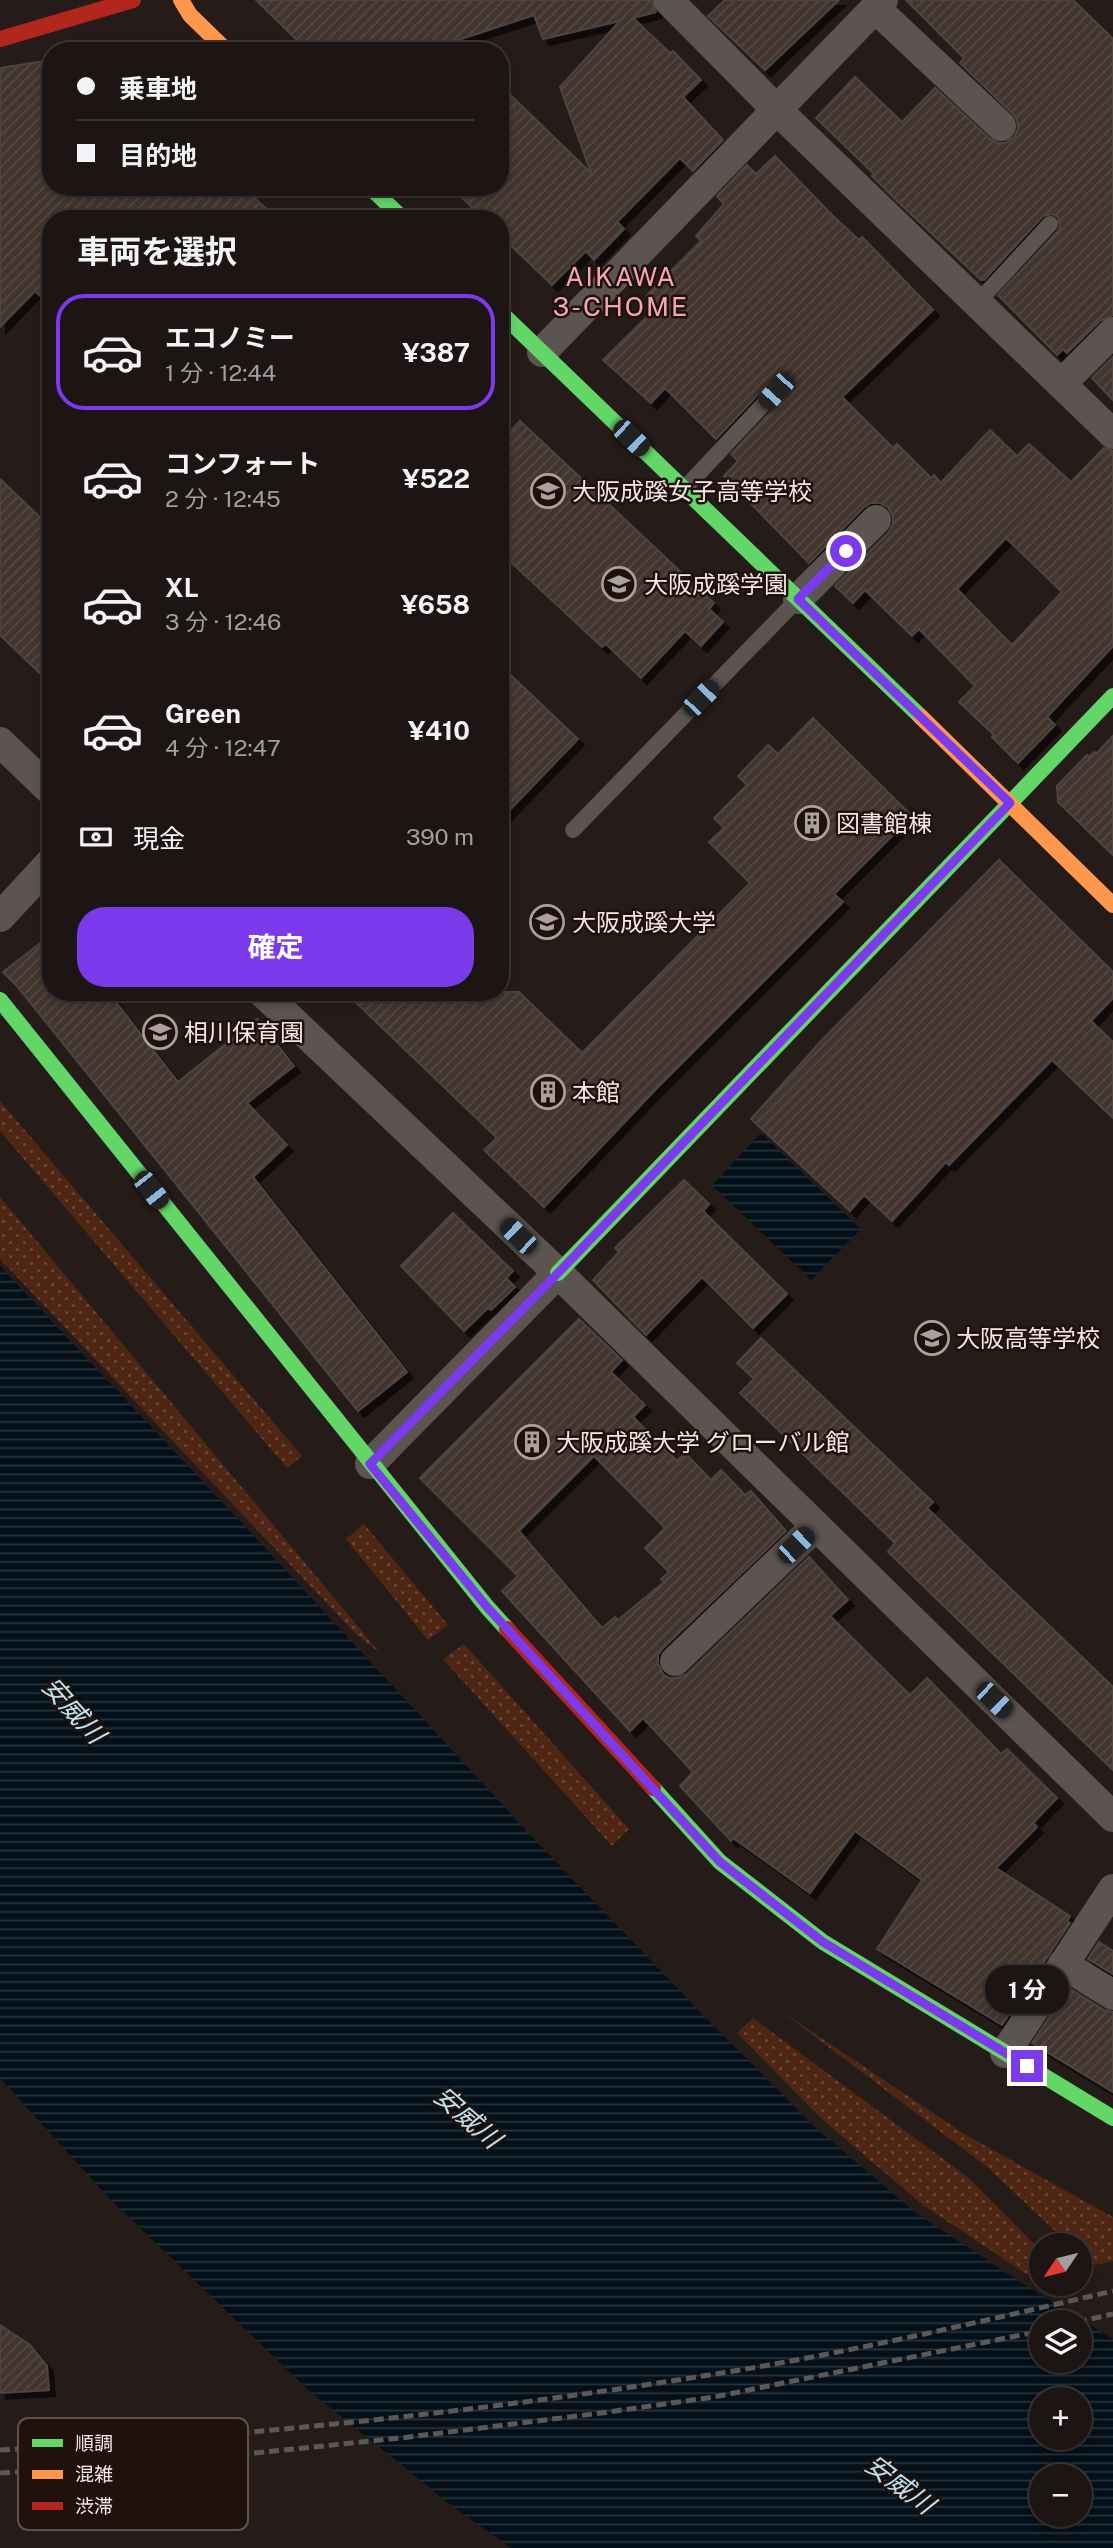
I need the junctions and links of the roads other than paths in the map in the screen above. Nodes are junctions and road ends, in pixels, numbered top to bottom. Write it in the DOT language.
graph roads {
  1 [pos="133,0"];
  2 [pos="181,0"];
  3 [pos="668,0"];
  4 [pos="879,4"];
  5 [pos="0,39"];
  6 [pos="218,42"];
  7 [pos="777,110"];
  8 [pos="1002,126"];
  9 [pos="379,196"];
  10 [pos="394,210"];
  11 [pos="1050,224"];
  12 [pos="977,303"];
  13 [pos="509,321"];
  14 [pos="1113,332"];
  15 [pos="542,352"];
  16 [pos="1061,384"];
  17 [pos="776,391"];
  18 [pos="1113,434"];
  19 [pos="684,489"];
  20 [pos="876,520"];
  21 [pos="798,599"];
  22 [pos="1113,696"];
  23 [pos="0,742"];
  24 [pos="42,782"];
  25 [pos="1010,803"];
  26 [pos="573,830"];
  27 [pos="42,872"];
  28 [pos="1113,905"];
  29 [pos="0,917"];
  30 [pos="0,1000"];
  31 [pos="271,1001"];
  32 [pos="558,1273"];
  33 [pos="370,1464"];
  34 [pos="816,1526"];
  35 [pos="675,1661"];
  36 [pos="1113,1816"];
  37 [pos="1113,1889"];
  38 [pos="1063,1964"];
  39 [pos="1113,1996"];
  40 [pos="1006,2053"];
  41 [pos="1113,2118"];
  1 -- 5 [label="street"];
  2 -- 6 [label="street"];
  3 -- 7 [label="street"];
  4 -- 7 [label="street"];
  4 -- 8 [label="street"];
  7 -- 12 [label="street"];
  7 -- 15 [label="street"];
  9 -- 10 [label="street"];
  11 -- 12 [label="lane"];
  12 -- 16 [label="street"];
  13 -- 15 [label="street"];
  14 -- 16 [label="street"];
  15 -- 19 [label="street"];
  16 -- 18 [label="street"];
  17 -- 19 [label="lane"];
  19 -- 21 [label="street"];
  20 -- 21 [label="street"];
  21 -- 25 [label="street"];
  21 -- 26 [label="lane"];
  22 -- 25 [label="street"];
  23 -- 24 [label="street"];
  25 -- 28 [label="street"];
  25 -- 32 [label="street"];
  27 -- 29 [label="street"];
  30 -- 33 [label="street"];
  31 -- 32 [label="street"];
  32 -- 33 [label="street"];
  32 -- 34 [label="street"];
  33 -- 40 [label="street"];
  34 -- 35 [label="street"];
  34 -- 36 [label="street"];
  37 -- 38 [label="street"];
  38 -- 39 [label="street"];
  38 -- 40 [label="street"];
  40 -- 41 [label="street"];
}
